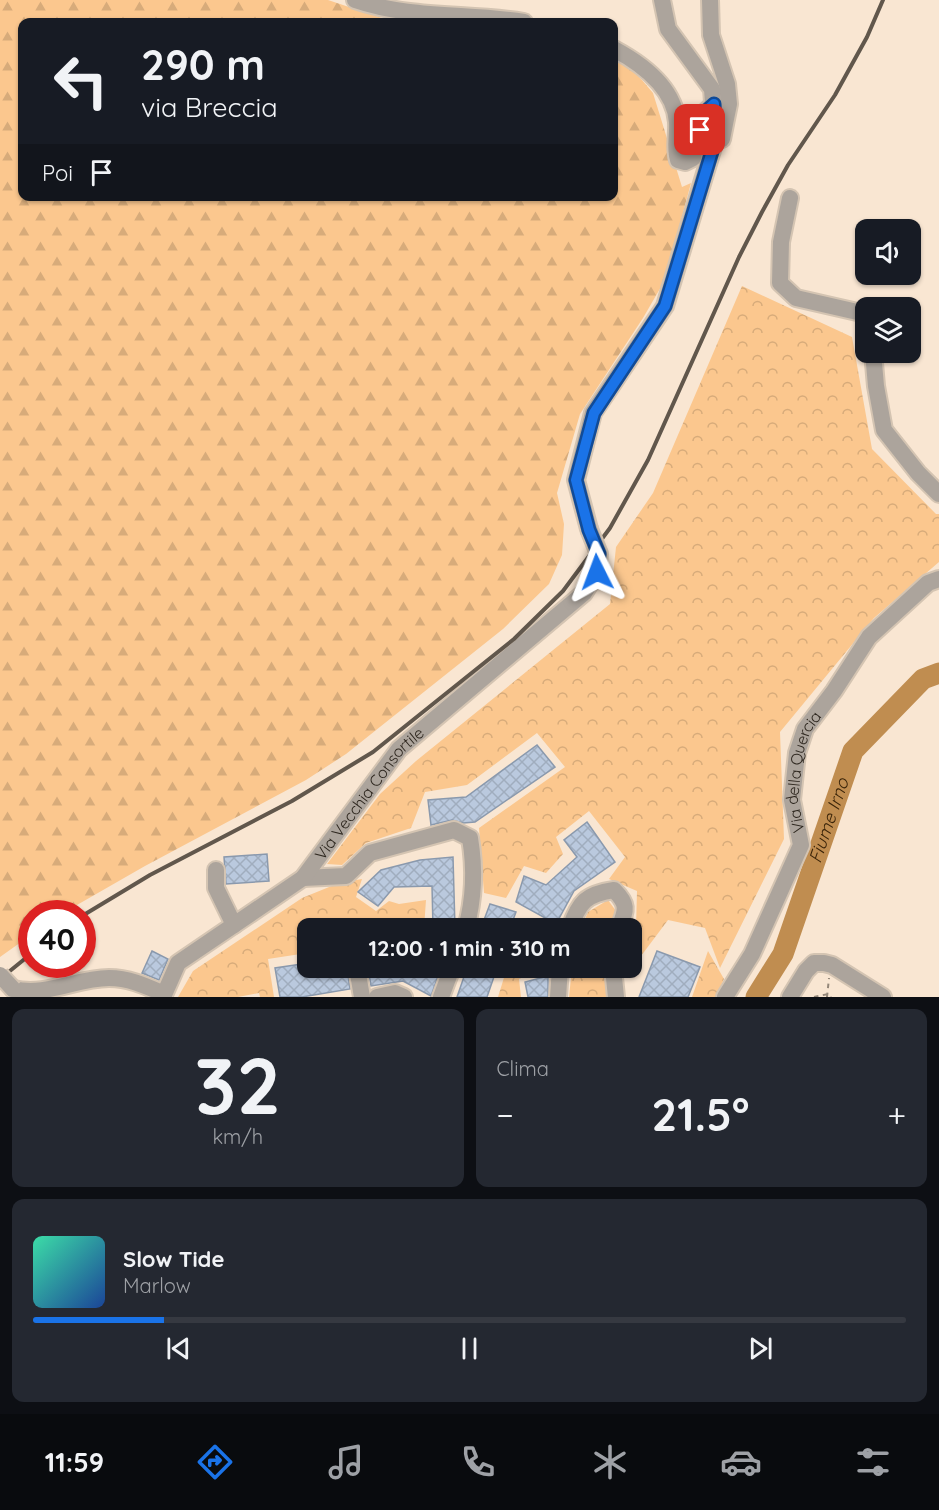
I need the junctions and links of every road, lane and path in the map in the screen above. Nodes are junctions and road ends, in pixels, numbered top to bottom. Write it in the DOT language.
graph roads {
  1 [pos="355,0"];
  2 [pos="662,0"];
  3 [pos="710,0"];
  4 [pos="487,18"];
  5 [pos="618,51"];
  6 [pos="714,104"];
  7 [pos="713,148"];
  8 [pos="790,198"];
  9 [pos="855,312"];
  10 [pos="874,363"];
  11 [pos="939,494"];
  12 [pos="939,579"];
  13 [pos="216,870"];
  14 [pos="303,878"];
  15 [pos="468,918"];
  16 [pos="574,918"];
  17 [pos="623,918"];
  18 [pos="234,925"];
  19 [pos="831,973"];
  20 [pos="0,975"];
  21 [pos="359,978"];
  22 [pos="448,978"];
  23 [pos="559,978"];
  24 [pos="614,978"];
  25 [pos="164,995"];
  26 [pos="827,995"];
  27 [pos="362,997"];
  28 [pos="377,997"];
  29 [pos="404,997"];
  30 [pos="441,997"];
  31 [pos="558,997"];
  32 [pos="616,997"];
  33 [pos="725,997"];
  34 [pos="790,997"];
  35 [pos="814,997"];
  36 [pos="831,997"];
  37 [pos="882,997"];
  1 -- 4 [label="street"];
  2 -- 6 [label="street"];
  3 -- 7 [label="street"];
  5 -- 6 [label="street"];
  6 -- 7 [label="street"];
  7 -- 14 [label="street, Via Vecchia Consortile, bridge"];
  8 -- 9 [label="street"];
  10 -- 11 [label="street"];
  12 -- 33 [label="street, Via della Quercia"];
  13 -- 18 [label="street"];
  14 -- 15 [label="street"];
  14 -- 18 [label="street, Via Vecchia Consortile"];
  16 -- 17 [label="street"];
  18 -- 25 [label="street, Via Vecchia Consortile"];
  19 -- 26 [label="path"];
  20 -- 25 [label="street, bridge"];
  21 -- 27 [label="street"];
  22 -- 30 [label="street"];
  23 -- 31 [label="street"];
  24 -- 32 [label="street"];
  26 -- 35 [label="path"];
  26 -- 36 [label="path"];
  28 -- 29 [label="street"];
  34 -- 37 [label="street"];
}
